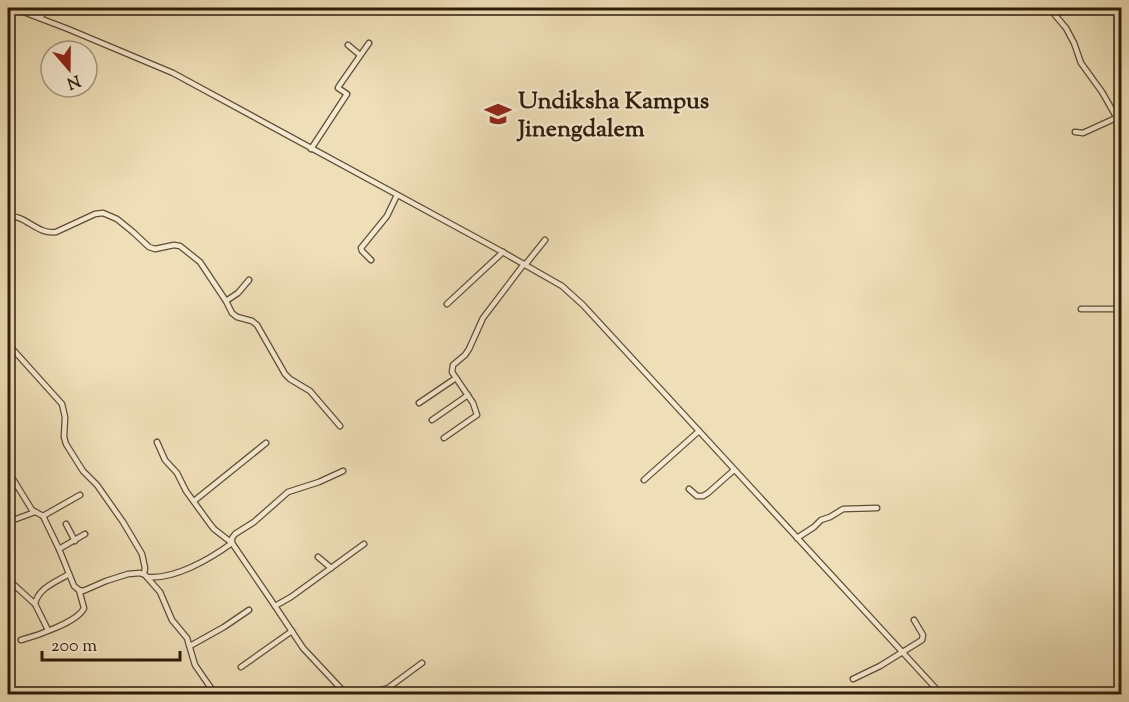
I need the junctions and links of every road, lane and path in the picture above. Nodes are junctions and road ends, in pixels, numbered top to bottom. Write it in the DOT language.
graph roads {
  1 [pos="13,8"];
  2 [pos="47,8"];
  3 [pos="1049,8"];
  4 [pos="40,18"];
  5 [pos="369,43"];
  6 [pos="348,45"];
  7 [pos="360,55"];
  8 [pos="1116,118"];
  9 [pos="1122,127"];
  10 [pos="1075,132"];
  11 [pos="311,148"];
  12 [pos="397,195"];
  13 [pos="8,216"];
  14 [pos="545,240"];
  15 [pos="503,252"];
  16 [pos="371,260"];
  17 [pos="525,265"];
  18 [pos="249,280"];
  19 [pos="226,301"];
  20 [pos="447,304"];
  21 [pos="1081,309"];
  22 [pos="1122,309"];
  23 [pos="8,344"];
  24 [pos="456,378"];
  25 [pos="468,395"];
  26 [pos="419,403"];
  27 [pos="432,420"];
  28 [pos="340,426"];
  29 [pos="699,431"];
  30 [pos="444,438"];
  31 [pos="157,442"];
  32 [pos="266,443"];
  33 [pos="734,470"];
  34 [pos="8,471"];
  35 [pos="343,471"];
  36 [pos="644,480"];
  37 [pos="689,489"];
  38 [pos="80,495"];
  39 [pos="194,501"];
  40 [pos="877,508"];
  41 [pos="34,512"];
  42 [pos="43,516"];
  43 [pos="8,522"];
  44 [pos="66,524"];
  45 [pos="85,534"];
  46 [pos="797,538"];
  47 [pos="75,541"];
  48 [pos="232,543"];
  49 [pos="364,544"];
  50 [pos="59,549"];
  51 [pos="318,557"];
  52 [pos="331,568"];
  53 [pos="69,574"];
  54 [pos="146,576"];
  55 [pos="12,583"];
  56 [pos="79,590"];
  57 [pos="35,604"];
  58 [pos="275,606"];
  59 [pos="249,610"];
  60 [pos="914,620"];
  61 [pos="48,630"];
  62 [pos="292,631"];
  63 [pos="21,640"];
  64 [pos="190,646"];
  65 [pos="902,653"];
  66 [pos="422,663"];
  67 [pos="241,667"];
  68 [pos="854,679"];
  69 [pos="215,694"];
  70 [pos="346,694"];
  71 [pos="378,694"];
  72 [pos="941,694"];
  1 -- 4 [label="street"];
  2 -- 4 [label="street"];
  3 -- 8 [label="street"];
  4 -- 11 [label="street"];
  5 -- 7 [label="street"];
  6 -- 7 [label="street"];
  7 -- 11 [label="street"];
  8 -- 9 [label="street"];
  8 -- 10 [label="street"];
  11 -- 12 [label="street"];
  12 -- 15 [label="street"];
  12 -- 16 [label="street"];
  13 -- 19 [label="street"];
  14 -- 17 [label="street"];
  15 -- 17 [label="street"];
  15 -- 20 [label="street"];
  17 -- 24 [label="street"];
  17 -- 29 [label="street"];
  18 -- 19 [label="street"];
  19 -- 28 [label="street"];
  21 -- 22 [label="street"];
  23 -- 54 [label="street"];
  24 -- 25 [label="street"];
  24 -- 26 [label="street"];
  25 -- 27 [label="street"];
  25 -- 30 [label="street"];
  29 -- 33 [label="street"];
  29 -- 36 [label="street"];
  31 -- 39 [label="street"];
  32 -- 39 [label="street"];
  33 -- 37 [label="street"];
  33 -- 46 [label="street"];
  34 -- 41 [label="street"];
  35 -- 48 [label="street"];
  38 -- 42 [label="street"];
  39 -- 48 [label="street"];
  40 -- 46 [label="street"];
  41 -- 42 [label="street"];
  41 -- 43 [label="street"];
  42 -- 50 [label="street"];
  44 -- 47 [label="street"];
  45 -- 47 [label="street"];
  46 -- 65 [label="street"];
  47 -- 50 [label="street"];
  48 -- 54 [label="street"];
  48 -- 58 [label="street"];
  49 -- 52 [label="street"];
  50 -- 53 [label="street"];
  51 -- 52 [label="street"];
  52 -- 58 [label="street"];
  53 -- 56 [label="street"];
  53 -- 57 [label="street"];
  54 -- 56 [label="street"];
  54 -- 64 [label="street"];
  55 -- 57 [label="street"];
  56 -- 61 [label="street"];
  57 -- 61 [label="street"];
  58 -- 62 [label="street"];
  59 -- 64 [label="street"];
  60 -- 65 [label="street"];
  61 -- 63 [label="street"];
  62 -- 67 [label="street"];
  62 -- 70 [label="street"];
  64 -- 69 [label="street"];
  65 -- 68 [label="street"];
  65 -- 72 [label="street"];
  66 -- 71 [label="street"];
}
